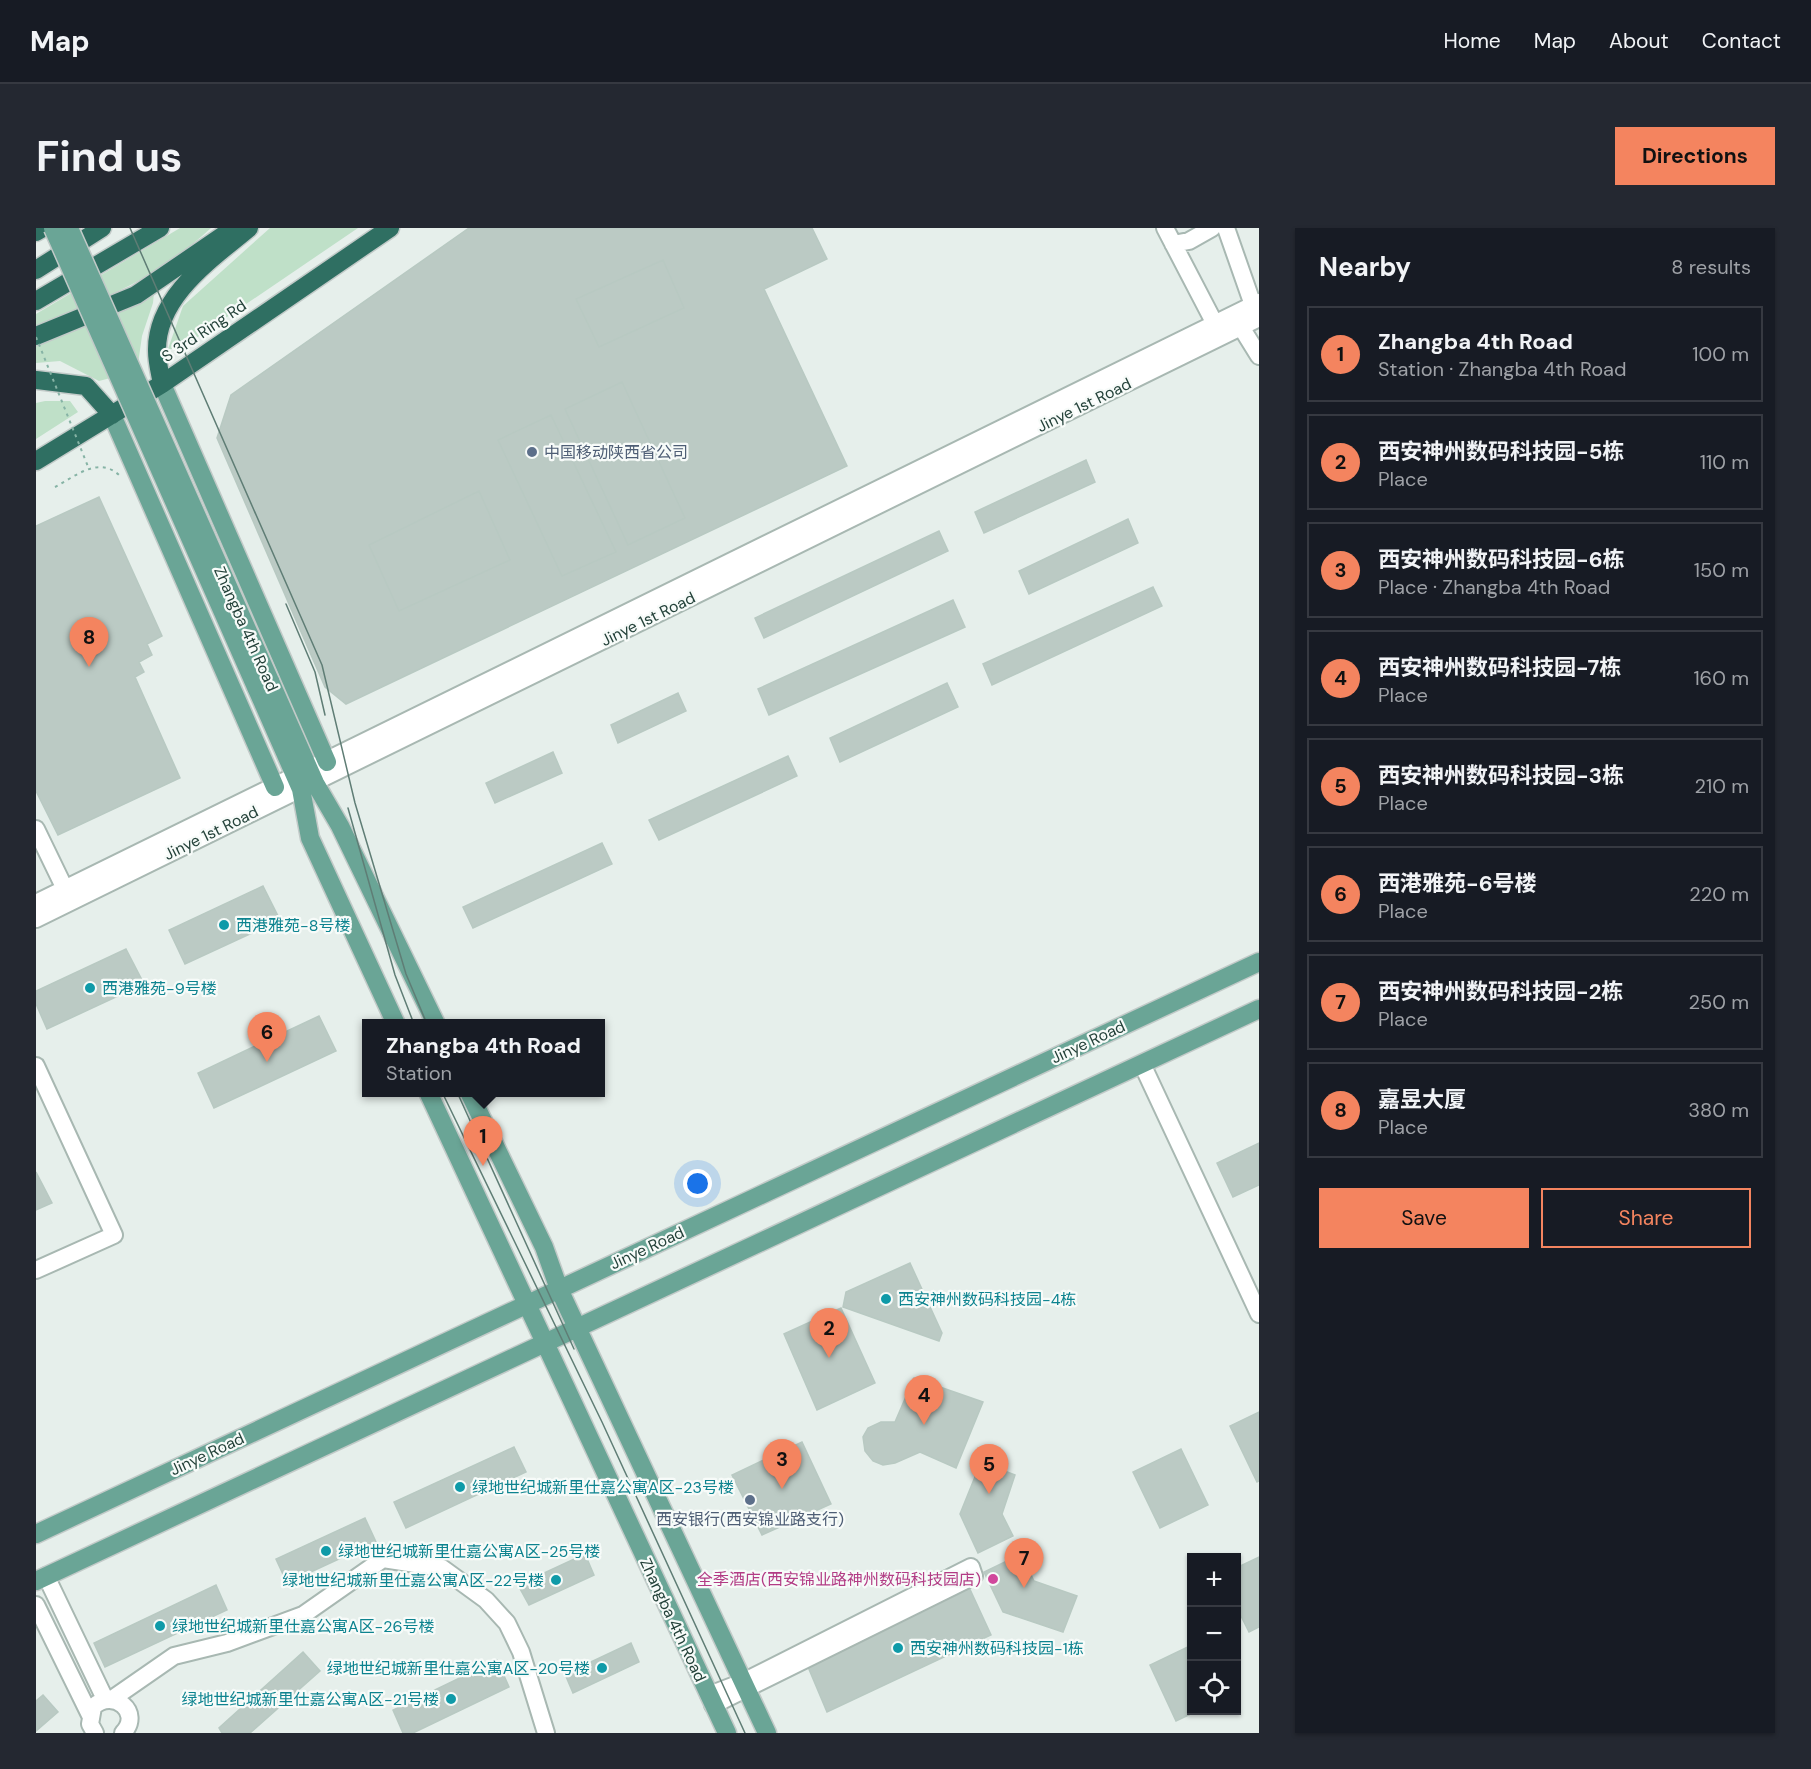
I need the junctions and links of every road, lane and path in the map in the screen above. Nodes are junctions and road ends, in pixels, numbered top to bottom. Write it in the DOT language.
graph roads {
  1 [pos="43,228"];
  2 [pos="54,228"];
  3 [pos="69,228"];
  4 [pos="102,228"];
  5 [pos="160,228"];
  6 [pos="234,228"];
  7 [pos="249,228"];
  8 [pos="390,228"];
  9 [pos="1165,228"];
  10 [pos="1212,228"];
  11 [pos="1226,228"];
  12 [pos="36,232"];
  13 [pos="1173,244"];
  14 [pos="36,270"];
  15 [pos="36,302"];
  16 [pos="1254,317"];
  17 [pos="1215,324"];
  18 [pos="36,336"];
  19 [pos="1259,356"];
  20 [pos="36,380"];
  21 [pos="162,384"];
  22 [pos="112,415"];
  23 [pos="36,461"];
  24 [pos="89,468"];
  25 [pos="122,478"];
  26 [pos="55,487"];
  27 [pos="263,684"];
  28 [pos="327,762"];
  29 [pos="305,780"];
  30 [pos="275,787"];
  31 [pos="36,830"];
  32 [pos="65,889"];
  33 [pos="36,903"];
  34 [pos="36,919"];
  35 [pos="1259,962"];
  36 [pos="1259,1009"];
  37 [pos="394,1019"];
  38 [pos="434,1019"];
  39 [pos="1142,1064"];
  40 [pos="36,1066"];
  41 [pos="430,1097"];
  42 [pos="471,1097"];
  43 [pos="36,1270"];
  44 [pos="559,1289"];
  45 [pos="526,1304"];
  46 [pos="1259,1314"];
  47 [pos="578,1327"];
  48 [pos="545,1343"];
  49 [pos="36,1534"];
  50 [pos="41,1579"];
  51 [pos="36,1605"];
  52 [pos="745,1686"];
  53 [pos="109,1699"];
  54 [pos="711,1700"];
  55 [pos="90,1715"];
  56 [pos="129,1731"];
  57 [pos="95,1733"];
  58 [pos="546,1733"];
  59 [pos="727,1733"];
  60 [pos="767,1733"];
  1 -- 12 [label="highway"];
  2 -- 27 [label="main road, Zhangba 4th Road, bridge"];
  3 -- 27 [label="main road, Zhangba 4th Road, bridge"];
  4 -- 14 [label="highway"];
  5 -- 15 [label="highway"];
  6 -- 18 [label="highway"];
  7 -- 21 [label="highway"];
  8 -- 21 [label="highway, S 3rd Ring Rd"];
  9 -- 13 [label="street"];
  10 -- 13 [label="street"];
  11 -- 16 [label="street"];
  13 -- 17 [label="street"];
  16 -- 17 [label="street"];
  16 -- 17 [label="street, Jinye 1st Road"];
  16 -- 19 [label="street"];
  16 -- 29 [label="street, Jinye 1st Road"];
  17 -- 28 [label="street, Jinye 1st Road"];
  18 -- 24 [label="path, bridge"];
  20 -- 22 [label="highway"];
  21 -- 22 [label="highway, S 3rd Ring Rd"];
  21 -- 28 [label="main road"];
  22 -- 23 [label="highway, S 3rd Ring Rd"];
  22 -- 30 [label="main road"];
  24 -- 25 [label="path"];
  24 -- 26 [label="path"];
  27 -- 29 [label="main road, Zhangba 4th Road"];
  28 -- 29 [label="street, Jinye 1st Road"];
  29 -- 30 [label="street, Jinye 1st Road"];
  29 -- 34 [label="street, Jinye 1st Road"];
  29 -- 37 [label="main road, Zhangba 4th Road"];
  29 -- 38 [label="main road, Zhangba 4th Road"];
  30 -- 32 [label="street, Jinye 1st Road"];
  31 -- 32 [label="street"];
  32 -- 33 [label="street, Jinye 1st Road"];
  35 -- 44 [label="main road, Jinye Road"];
  36 -- 39 [label="main road"];
  39 -- 46 [label="street"];
  39 -- 47 [label="main road"];
  40 -- 43 [label="street"];
  41 -- 45 [label="main road"];
  42 -- 44 [label="main road"];
  44 -- 45 [label="main road, Jinye Road"];
  44 -- 47 [label="main road"];
  45 -- 48 [label="main road, Zhangba 4th Road"];
  45 -- 49 [label="main road, Jinye Road"];
  47 -- 48 [label="main road"];
  47 -- 52 [label="main road"];
  48 -- 50 [label="main road"];
  48 -- 54 [label="main road, Zhangba 4th Road"];
  50 -- 53 [label="street"];
  51 -- 55 [label="street"];
  52 -- 52 [label="street"];
  52 -- 54 [label="street"];
  52 -- 60 [label="main road"];
  53 -- 55 [label="street"];
  53 -- 56 [label="street"];
  53 -- 58 [label="street"];
  54 -- 59 [label="main road, Zhangba 4th Road"];
  55 -- 57 [label="street"];
}
